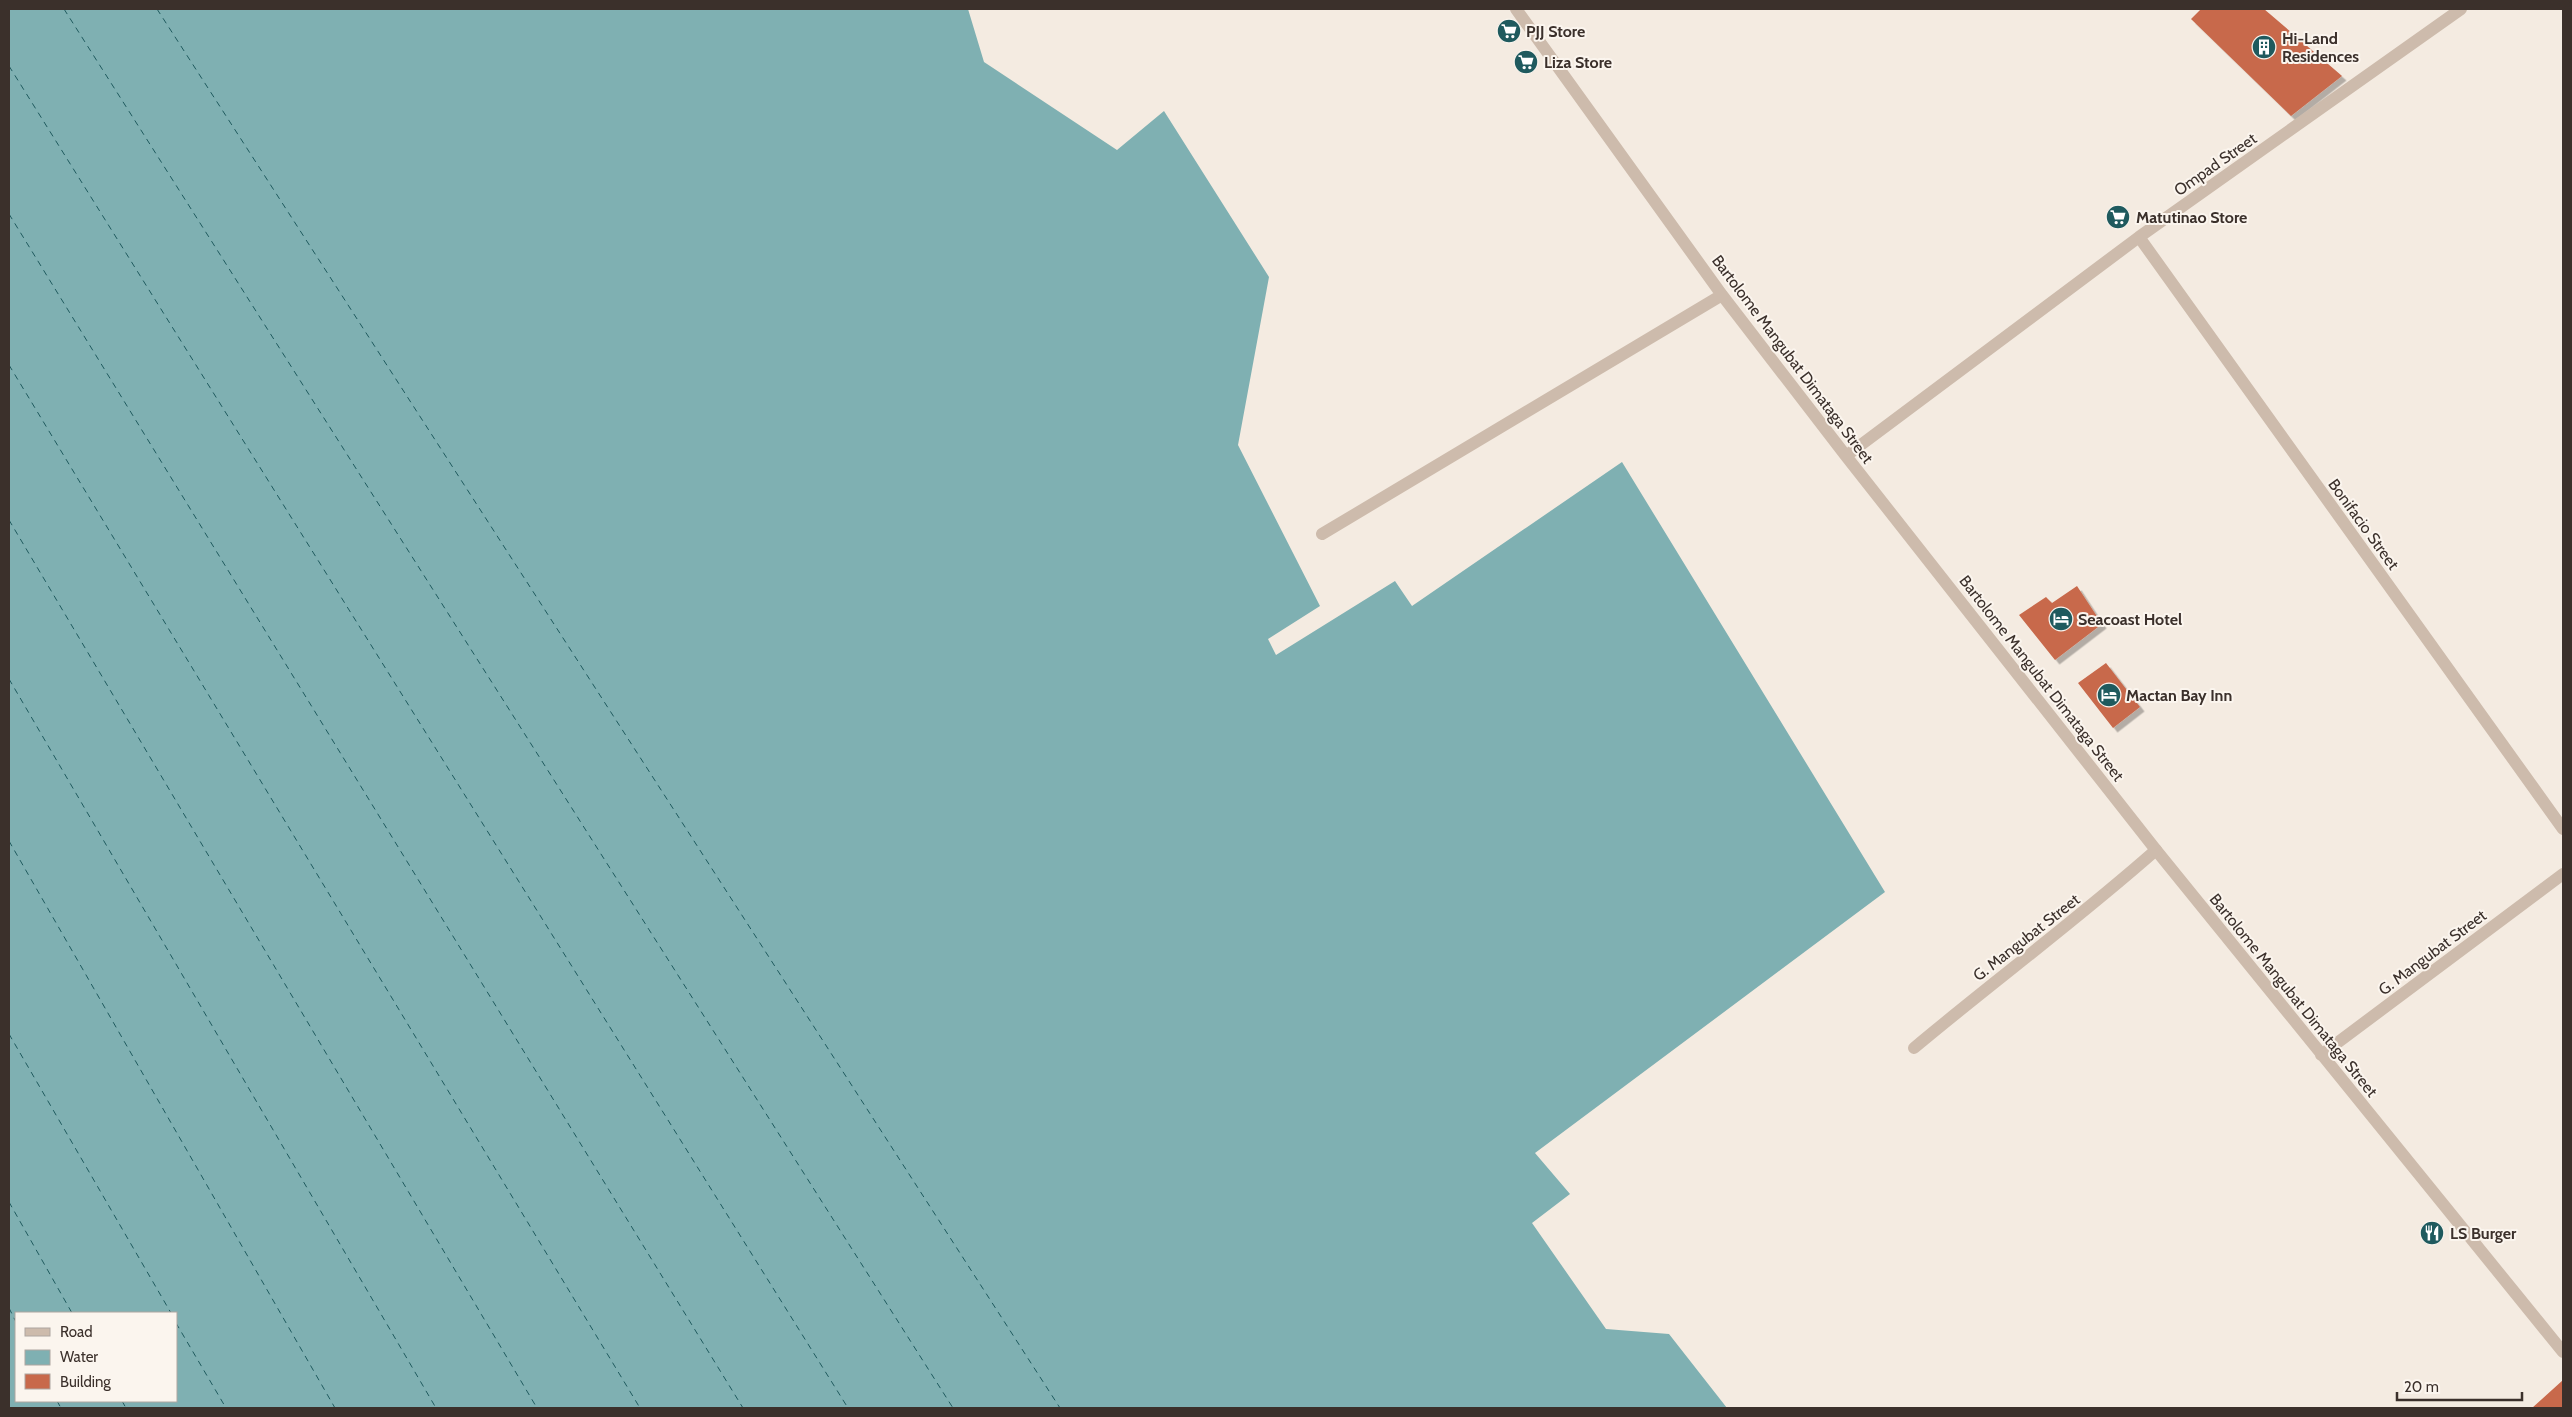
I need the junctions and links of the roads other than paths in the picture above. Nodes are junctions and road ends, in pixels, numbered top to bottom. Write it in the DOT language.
graph roads {
  1 [pos="1516,9"];
  2 [pos="2461,9"];
  3 [pos="2139,237"];
  4 [pos="1722,295"];
  5 [pos="1846,456"];
  6 [pos="1322,534"];
  7 [pos="2563,829"];
  8 [pos="2156,850"];
  9 [pos="2563,874"];
  10 [pos="1914,1048"];
  11 [pos="2321,1055"];
  12 [pos="2563,1352"];
  1 -- 4 [label="street, Bartolome Mangubat Dimataga Street"];
  2 -- 3 [label="street, Ompad Street"];
  3 -- 5 [label="street, Ompad Street"];
  3 -- 7 [label="street, Bonifacio Street"];
  4 -- 5 [label="street, Bartolome Mangubat Dimataga Street"];
  4 -- 6 [label="street"];
  5 -- 8 [label="street, Bartolome Mangubat Dimataga Street"];
  8 -- 10 [label="street, G. Mangubat Street"];
  8 -- 11 [label="street, Bartolome Mangubat Dimataga Street"];
  9 -- 11 [label="street, G. Mangubat Street"];
  11 -- 12 [label="street, Bartolome Mangubat Dimataga Street"];
}
